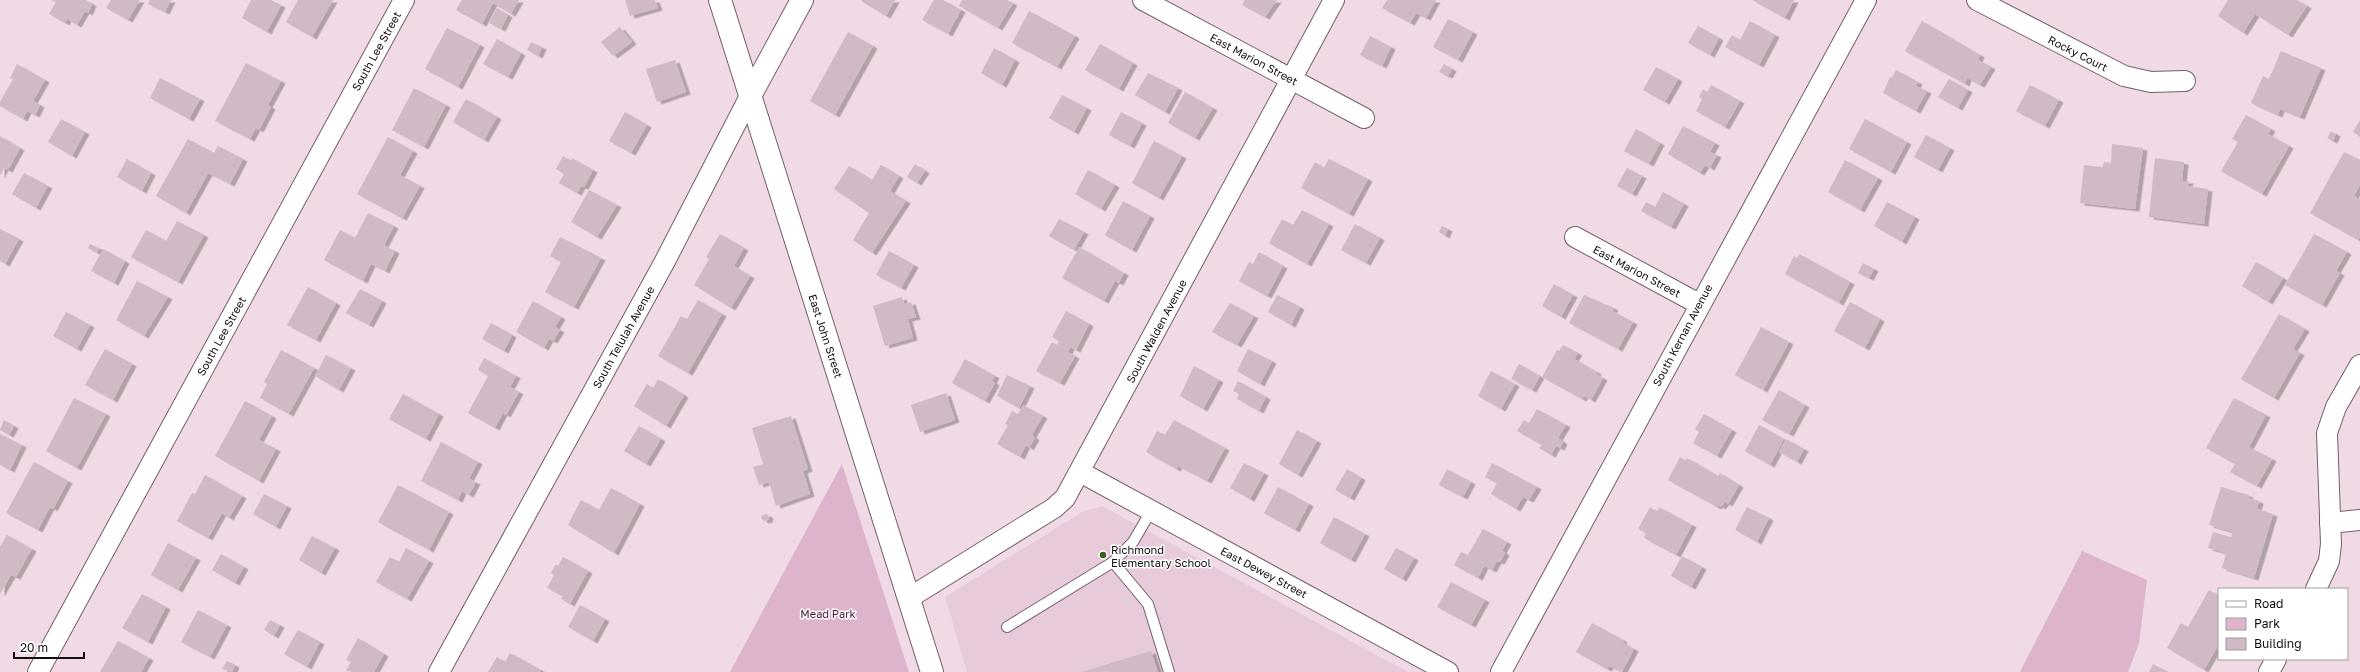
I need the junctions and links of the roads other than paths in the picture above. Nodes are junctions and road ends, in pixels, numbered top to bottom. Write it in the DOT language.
graph roads {
  1 [pos="404,0"];
  2 [pos="720,0"];
  3 [pos="802,0"];
  4 [pos="1143,0"];
  5 [pos="1334,0"];
  6 [pos="1866,0"];
  7 [pos="1977,0"];
  8 [pos="1290,79"];
  9 [pos="2185,81"];
  10 [pos="750,96"];
  11 [pos="1364,118"];
  12 [pos="1575,237"];
  13 [pos="1699,304"];
  14 [pos="2360,365"];
  15 [pos="1080,472"];
  16 [pos="1151,511"];
  17 [pos="2360,520"];
  18 [pos="2330,523"];
  19 [pos="1113,562"];
  20 [pos="2316,588"];
  21 [pos="909,598"];
  22 [pos="1007,627"];
  23 [pos="2275,660"];
  24 [pos="38,672"];
  25 [pos="439,672"];
  26 [pos="932,672"];
  27 [pos="1169,672"];
  28 [pos="1448,672"];
  29 [pos="1501,672"];
  30 [pos="2269,672"];
  1 -- 24 [label="street, South Lee Street"];
  2 -- 10 [label="street, East John Street"];
  3 -- 10 [label="street, South Telulah Avenue"];
  4 -- 8 [label="street, East Marion Street"];
  5 -- 8 [label="street, South Walden Avenue"];
  6 -- 13 [label="street, South Kernan Avenue"];
  7 -- 9 [label="street, Rocky Court"];
  8 -- 11 [label="street, East Marion Street"];
  8 -- 15 [label="street, South Walden Avenue"];
  10 -- 21 [label="street, East John Street"];
  10 -- 25 [label="street, South Telulah Avenue"];
  12 -- 13 [label="street, East Marion Street"];
  13 -- 29 [label="street, South Kernan Avenue"];
  14 -- 18 [label="street"];
  15 -- 16 [label="street, East Dewey Street"];
  15 -- 21 [label="street, South Walden Avenue"];
  16 -- 19 [label="lane"];
  16 -- 28 [label="street, East Dewey Street"];
  17 -- 18 [label="street"];
  18 -- 20 [label="street"];
  19 -- 22 [label="lane"];
  19 -- 27 [label="lane"];
  21 -- 26 [label="street, East John Street"];
  23 -- 30 [label="street"];
}
